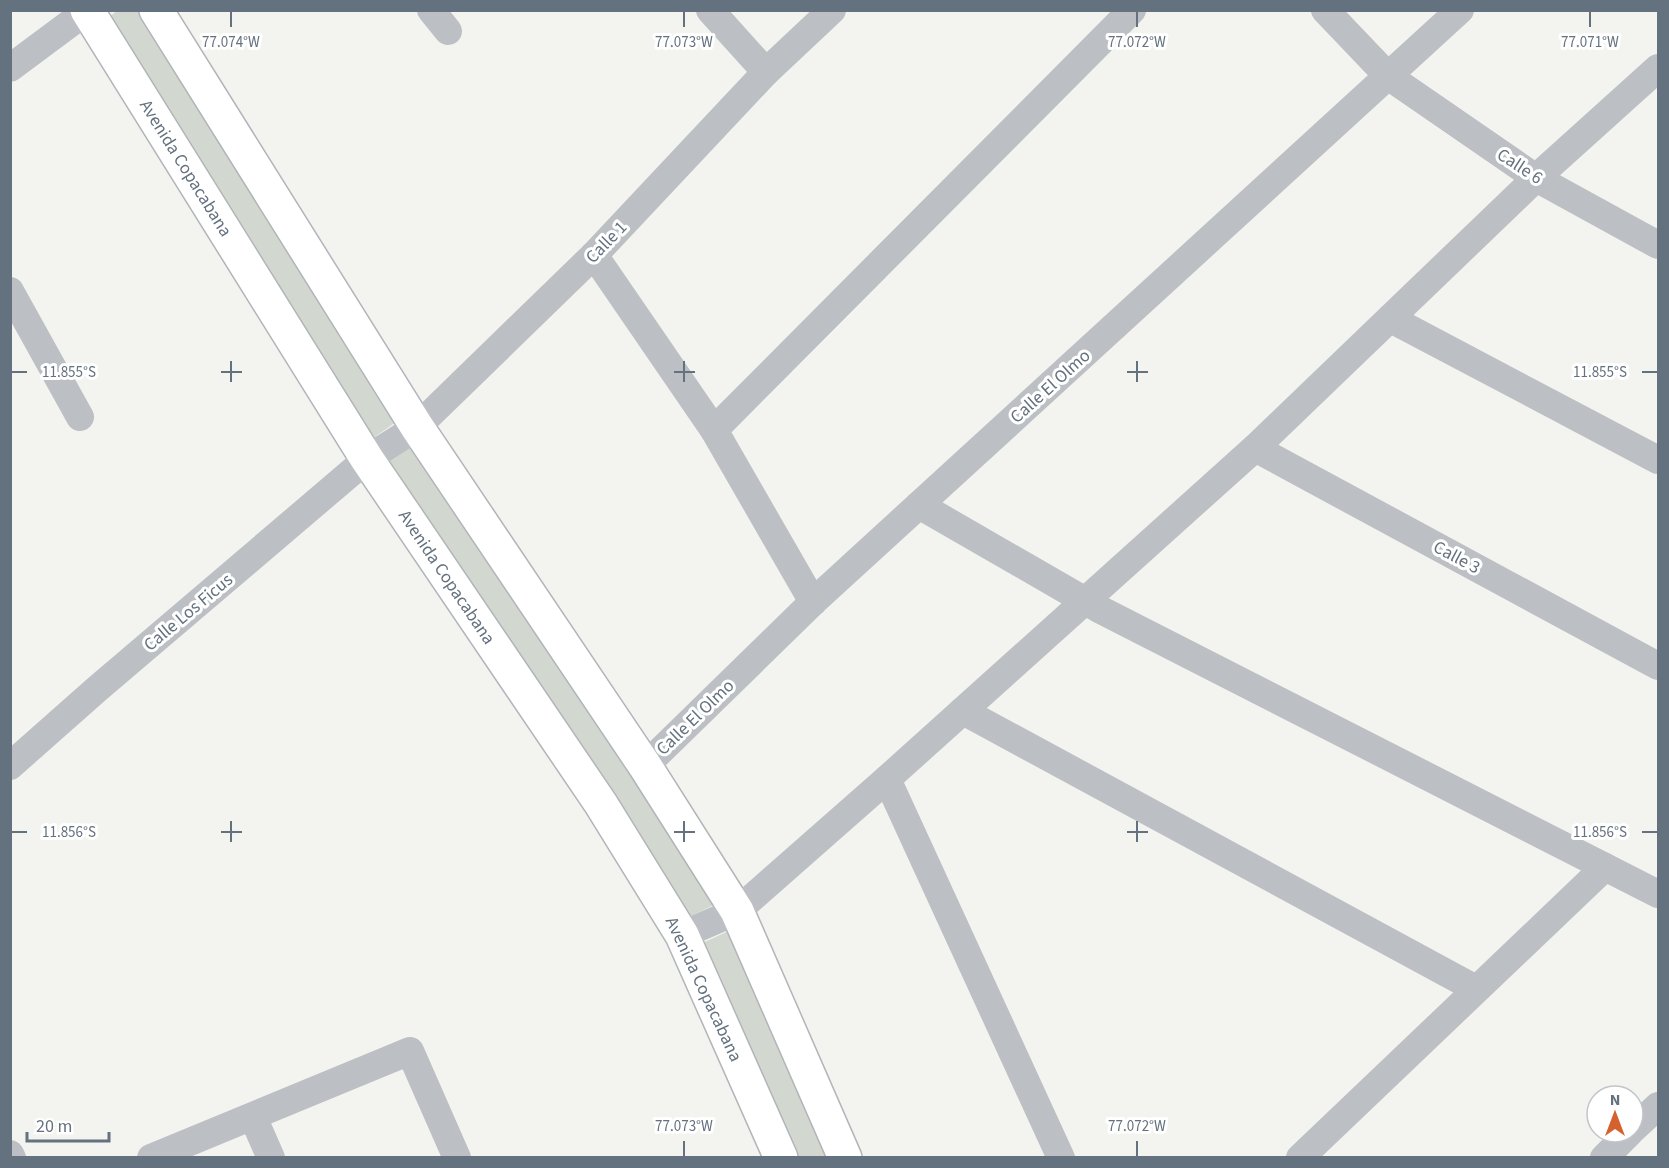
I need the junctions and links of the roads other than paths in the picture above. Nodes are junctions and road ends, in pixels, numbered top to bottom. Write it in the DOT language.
graph roads {
  1 [pos="156,10"];
  2 [pos="710,10"];
  3 [pos="832,10"];
  4 [pos="1132,10"];
  5 [pos="1326,10"];
  6 [pos="1460,10"];
  7 [pos="87,11"];
  8 [pos="10,68"];
  9 [pos="1659,68"];
  10 [pos="766,72"];
  11 [pos="1388,76"];
  12 [pos="1536,178"];
  13 [pos="1659,244"];
  14 [pos="594,255"];
  15 [pos="10,291"];
  16 [pos="1391,319"];
  17 [pos="80,417"];
  18 [pos="417,427"];
  19 [pos="714,430"];
  20 [pos="1255,448"];
  21 [pos="367,459"];
  22 [pos="1659,460"];
  23 [pos="919,505"];
  24 [pos="1086,601"];
  25 [pos="813,602"];
  26 [pos="1659,666"];
  27 [pos="963,711"];
  28 [pos="10,766"];
  29 [pos="645,766"];
  30 [pos="887,779"];
  31 [pos="1605,867"];
  32 [pos="1659,894"];
  33 [pos="737,911"];
  34 [pos="682,934"];
  35 [pos="1476,989"];
  36 [pos="1659,1106"];
  37 [pos="253,1117"];
  38 [pos="1621,1145"];
  39 [pos="1307,1155"];
  40 [pos="151,1158"];
  41 [pos="271,1158"];
  42 [pos="457,1158"];
  43 [pos="781,1158"];
  44 [pos="845,1158"];
  45 [pos="1060,1158"];
  1 -- 18 [label="main road"];
  2 -- 10 [label="street"];
  3 -- 10 [label="street, Calle 1"];
  4 -- 19 [label="street"];
  5 -- 11 [label="street, Calle 6"];
  6 -- 11 [label="street, Calle El Olmo"];
  7 -- 8 [label="street"];
  7 -- 21 [label="main road, Avenida Copacabana"];
  9 -- 12 [label="street"];
  10 -- 14 [label="street, Calle 1"];
  11 -- 12 [label="street, Calle 6"];
  11 -- 23 [label="street, Calle El Olmo"];
  12 -- 13 [label="street, Calle 6"];
  12 -- 16 [label="street"];
  14 -- 18 [label="street, Calle 1"];
  14 -- 19 [label="street"];
  15 -- 17 [label="street"];
  16 -- 20 [label="street"];
  16 -- 22 [label="street"];
  18 -- 21 [label="street, Calle 1"];
  18 -- 29 [label="main road"];
  19 -- 25 [label="street"];
  20 -- 24 [label="street"];
  20 -- 26 [label="street, Calle 3"];
  21 -- 28 [label="street, Calle Los Ficus"];
  21 -- 34 [label="main road, Avenida Copacabana"];
  23 -- 24 [label="street"];
  23 -- 25 [label="street, Calle El Olmo"];
  24 -- 27 [label="street"];
  24 -- 31 [label="street"];
  25 -- 29 [label="street, Calle El Olmo"];
  27 -- 30 [label="street"];
  27 -- 35 [label="street"];
  29 -- 33 [label="main road"];
  30 -- 33 [label="street"];
  30 -- 45 [label="street"];
  31 -- 32 [label="street"];
  31 -- 35 [label="street"];
  33 -- 34 [label="street"];
  33 -- 44 [label="main road"];
  34 -- 43 [label="main road, Avenida Copacabana"];
  35 -- 39 [label="street"];
  36 -- 38 [label="street"];
  37 -- 40 [label="street"];
  37 -- 41 [label="street"];
  37 -- 42 [label="street"];
}
